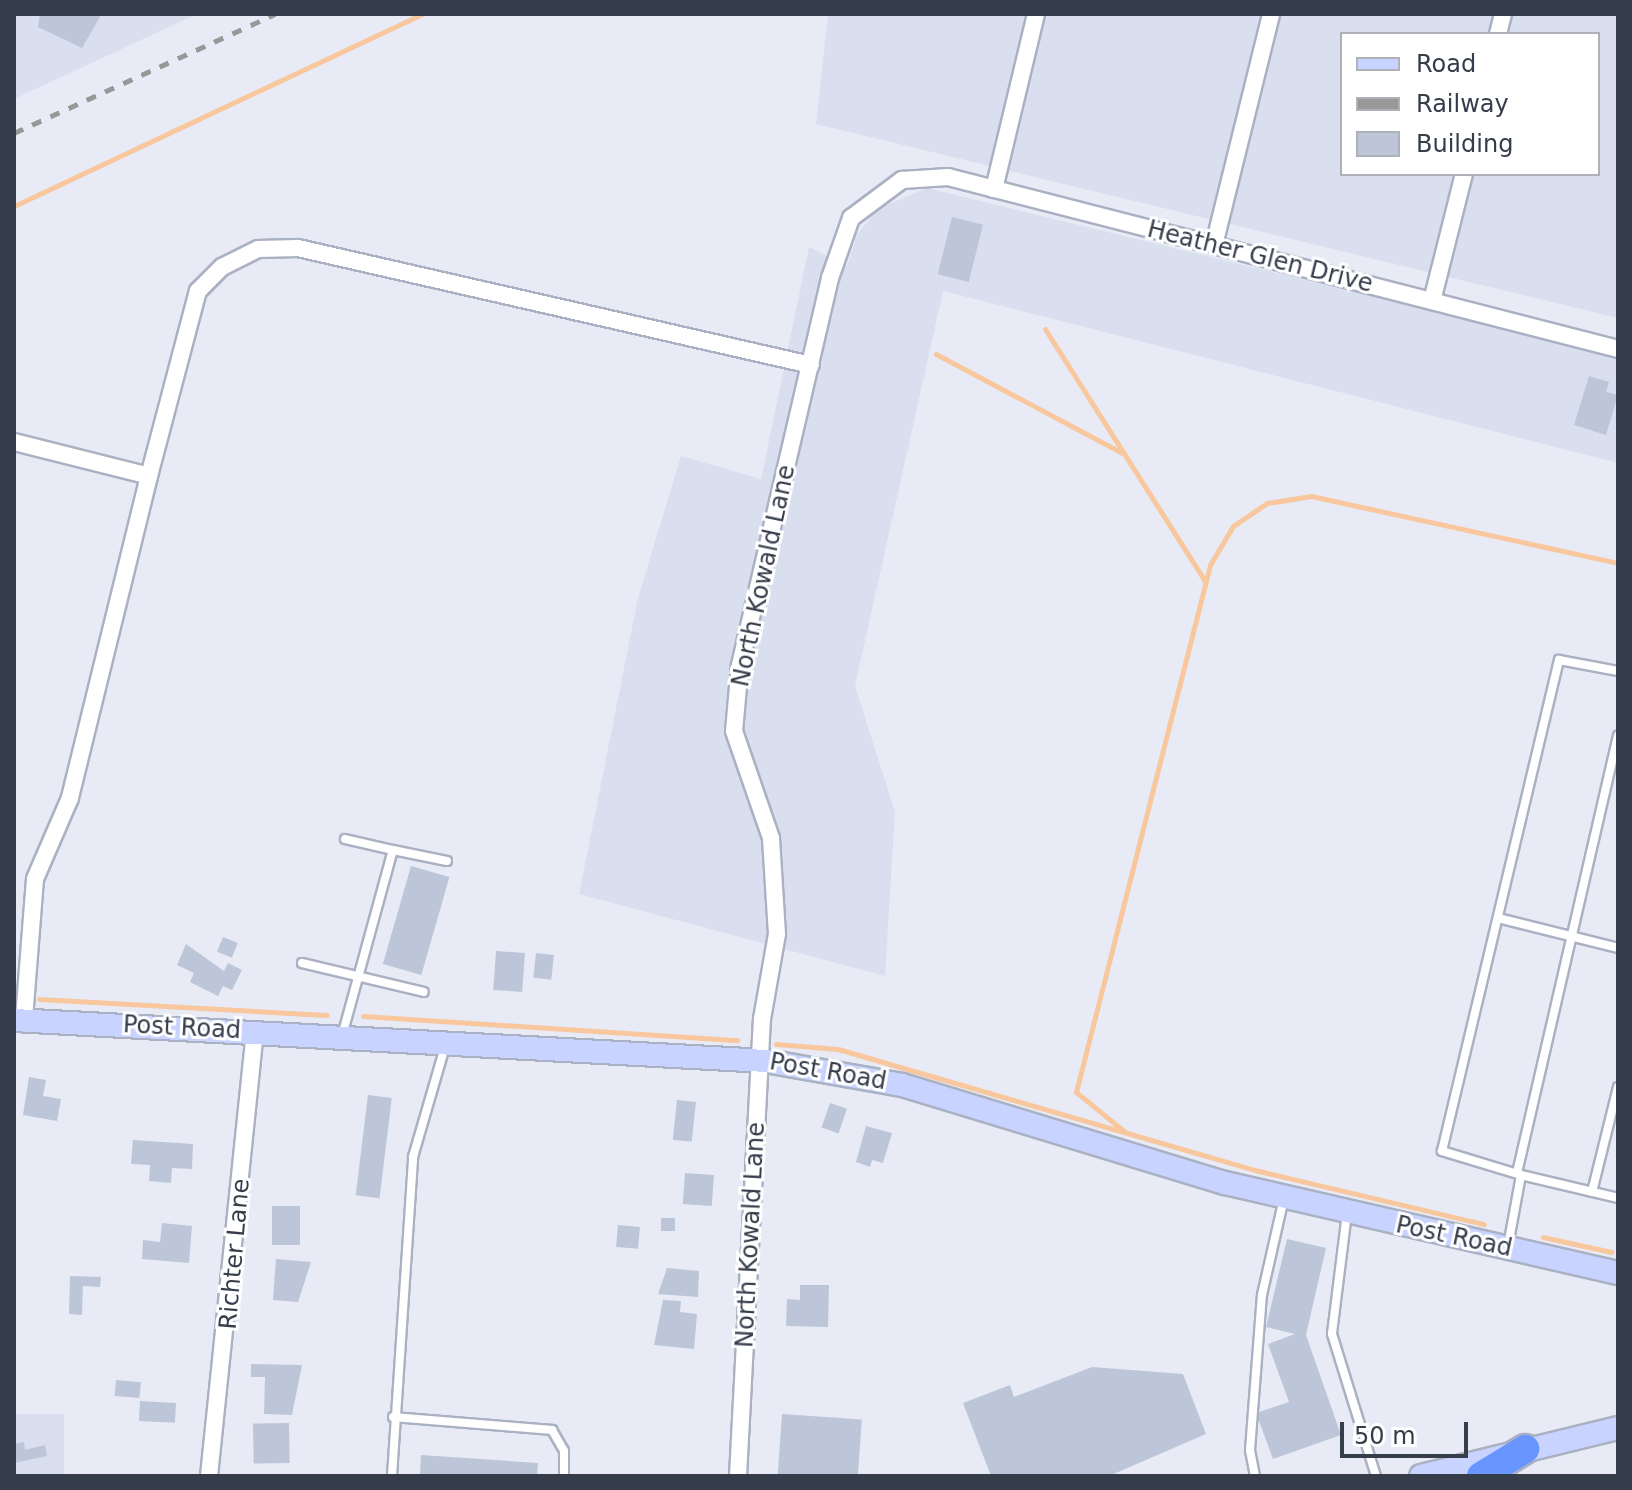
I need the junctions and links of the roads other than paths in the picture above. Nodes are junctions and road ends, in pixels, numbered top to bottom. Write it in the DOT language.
graph roads {
  1 [pos="1036,14"];
  2 [pos="1271,14"];
  3 [pos="1463,176"];
  4 [pos="902,180"];
  5 [pos="994,189"];
  6 [pos="1214,245"];
  7 [pos="1432,301"];
  8 [pos="1618,349"];
  9 [pos="811,365"];
  10 [pos="14,442"];
  11 [pos="149,476"];
  12 [pos="1618,671"];
  13 [pos="1618,736"];
  14 [pos="345,839"];
  15 [pos="393,850"];
  16 [pos="447,861"];
  17 [pos="1498,918"];
  18 [pos="1570,936"];
  19 [pos="1618,948"];
  20 [pos="302,963"];
  21 [pos="361,977"];
  22 [pos="424,992"];
  23 [pos="19,1020"];
  24 [pos="255,1032"];
  25 [pos="342,1037"];
  26 [pos="446,1043"];
  27 [pos="762,1061"];
  28 [pos="1618,1087"];
  29 [pos="1519,1174"];
  30 [pos="1592,1192"];
  31 [pos="1284,1197"];
  32 [pos="1618,1198"];
  33 [pos="1347,1213"];
  34 [pos="1507,1248"];
  35 [pos="1618,1273"];
  36 [pos="393,1417"];
  37 [pos="1618,1428"];
  38 [pos="1525,1449"];
  39 [pos="209,1476"];
  40 [pos="392,1476"];
  41 [pos="564,1476"];
  42 [pos="738,1476"];
  43 [pos="1255,1476"];
  44 [pos="1376,1476"];
  45 [pos="1421,1476"];
  46 [pos="1481,1476"];
  1 -- 5 [label="street"];
  2 -- 6 [label="street"];
  3 -- 7 [label="street"];
  4 -- 5 [label="street, Heather Glen Drive"];
  4 -- 9 [label="street, North Kowald Lane"];
  5 -- 6 [label="street, Heather Glen Drive"];
  6 -- 7 [label="street, Heather Glen Drive"];
  7 -- 8 [label="street, Heather Glen Drive"];
  9 -- 11 [label="street"];
  9 -- 27 [label="street, North Kowald Lane"];
  10 -- 11 [label="street"];
  11 -- 23 [label="street"];
  12 -- 17 [label="lane"];
  13 -- 18 [label="lane"];
  14 -- 15 [label="lane"];
  15 -- 16 [label="lane"];
  15 -- 21 [label="lane"];
  17 -- 18 [label="lane"];
  17 -- 29 [label="lane"];
  18 -- 19 [label="lane"];
  18 -- 29 [label="lane"];
  20 -- 21 [label="lane"];
  21 -- 22 [label="lane"];
  21 -- 25 [label="lane"];
  23 -- 24 [label="street, Post Road"];
  24 -- 25 [label="street, Post Road"];
  24 -- 39 [label="street, Richter Lane"];
  25 -- 26 [label="street, Post Road"];
  26 -- 27 [label="street, Post Road"];
  26 -- 36 [label="lane"];
  27 -- 31 [label="street, Post Road"];
  27 -- 42 [label="street, North Kowald Lane"];
  28 -- 30 [label="lane"];
  29 -- 30 [label="lane"];
  29 -- 34 [label="lane"];
  30 -- 32 [label="lane"];
  31 -- 33 [label="street, Post Road"];
  31 -- 43 [label="lane"];
  33 -- 34 [label="street, Post Road"];
  33 -- 44 [label="lane"];
  34 -- 35 [label="street, Post Road"];
  36 -- 40 [label="lane"];
  36 -- 41 [label="lane"];
  37 -- 38 [label="street"];
  38 -- 45 [label="street"];
  38 -- 46 [label="highway"];
}
